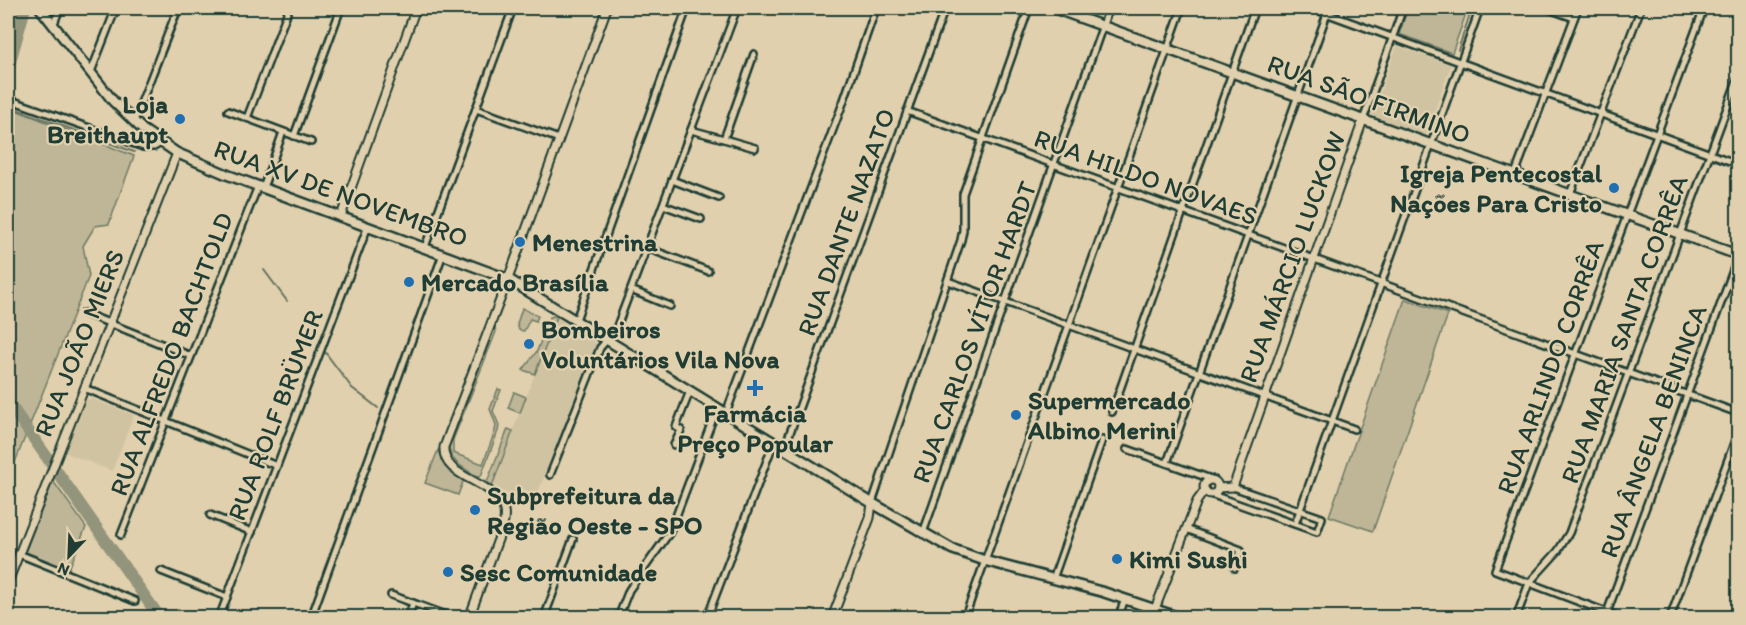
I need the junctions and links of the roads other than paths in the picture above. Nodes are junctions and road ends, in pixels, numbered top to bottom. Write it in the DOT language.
graph roads {
  1 [pos="39,8"];
  2 [pos="60,8"];
  3 [pos="116,8"];
  4 [pos="178,8"];
  5 [pos="289,8"];
  6 [pos="341,8"];
  7 [pos="416,8"];
  8 [pos="513,8"];
  9 [pos="608,8"];
  10 [pos="687,8"];
  11 [pos="737,8"];
  12 [pos="876,8"];
  13 [pos="945,8"];
  14 [pos="1029,8"];
  15 [pos="1053,8"];
  16 [pos="1109,8"];
  17 [pos="1182,8"];
  18 [pos="1255,8"];
  19 [pos="1312,8"];
  20 [pos="1403,8"];
  21 [pos="1480,8"];
  22 [pos="1546,8"];
  23 [pos="1578,8"];
  24 [pos="1641,8"];
  25 [pos="1704,8"];
  26 [pos="1328,10"];
  27 [pos="1574,18"];
  28 [pos="53,26"];
  29 [pos="1103,26"];
  30 [pos="1392,37"];
  31 [pos="1168,49"];
  32 [pos="754,54"];
  33 [pos="1460,62"];
  34 [pos="1232,72"];
  35 [pos="90,74"];
  36 [pos="1738,78"];
  37 [pos="1546,93"];
  38 [pos="1298,96"];
  39 [pos="8,99"];
  40 [pos="476,109"];
  41 [pos="228,111"];
  42 [pos="907,111"];
  43 [pos="1601,113"];
  44 [pos="248,118"];
  45 [pos="1363,120"];
  46 [pos="134,121"];
  47 [pos="691,130"];
  48 [pos="283,132"];
  49 [pos="1657,134"];
  50 [pos="294,136"];
  51 [pos="559,139"];
  52 [pos="724,139"];
  53 [pos="983,139"];
  54 [pos="311,142"];
  55 [pos="161,143"];
  56 [pos="1430,144"];
  57 [pos="755,148"];
  58 [pos="177,153"];
  59 [pos="1710,153"];
  60 [pos="1738,164"];
  61 [pos="1054,165"];
  62 [pos="1515,174"];
  63 [pos="672,180"];
  64 [pos="260,187"];
  65 [pos="1118,188"];
  66 [pos="1570,194"];
  67 [pos="719,198"];
  68 [pos="663,205"];
  69 [pos="1183,212"];
  70 [pos="1627,215"];
  71 [pos="340,216"];
  72 [pos="701,219"];
  73 [pos="368,226"];
  74 [pos="1680,234"];
  75 [pos="1248,235"];
  76 [pos="425,247"];
  77 [pos="647,248"];
  78 [pos="443,254"];
  79 [pos="1738,256"];
  80 [pos="1314,259"];
  81 [pos="708,271"];
  82 [pos="508,279"];
  83 [pos="948,280"];
  84 [pos="1380,283"];
  85 [pos="631,290"];
  86 [pos="1005,302"];
  87 [pos="670,306"];
  88 [pos="84,313"];
  89 [pos="576,320"];
  90 [pos="110,324"];
  91 [pos="1070,325"];
  92 [pos="607,339"];
  93 [pos="1134,349"];
  94 [pos="1575,354"];
  95 [pos="191,356"];
  96 [pos="1199,373"];
  97 [pos="1629,373"];
  98 [pos="84,388"];
  99 [pos="690,391"];
  100 [pos="1688,395"];
  101 [pos="1265,397"];
  102 [pos="717,408"];
  103 [pos="1112,412"];
  104 [pos="726,413"];
  105 [pos="1738,413"];
  106 [pos="166,421"];
  107 [pos="1331,421"];
  108 [pos="1354,429"];
  109 [pos="1738,432"];
  110 [pos="1102,440"];
  111 [pos="774,442"];
  112 [pos="674,445"];
  113 [pos="784,449"];
  114 [pos="1127,449"];
  115 [pos="1167,463"];
  116 [pos="277,466"];
  117 [pos="550,475"];
  118 [pos="1214,480"];
  119 [pos="1233,487"];
  120 [pos="1218,488"];
  121 [pos="1208,492"];
  122 [pos="872,503"];
  123 [pos="1299,510"];
  124 [pos="210,515"];
  125 [pos="1295,524"];
  126 [pos="1186,529"];
  127 [pos="252,532"];
  128 [pos="923,533"];
  129 [pos="121,536"];
  130 [pos="573,539"];
  131 [pos="19,554"];
  132 [pos="986,561"];
  133 [pos="1235,568"];
  134 [pos="161,571"];
  135 [pos="1053,579"];
  136 [pos="8,582"];
  137 [pos="1530,583"];
  138 [pos="392,595"];
  139 [pos="227,597"];
  140 [pos="1125,599"];
  141 [pos="135,601"];
  142 [pos="413,603"];
  143 [pos="1155,609"];
  144 [pos="1606,615"];
  145 [pos="219,618"];
  146 [pos="311,618"];
  147 [pos="408,618"];
  148 [pos="454,618"];
  149 [pos="469,618"];
  150 [pos="544,618"];
  151 [pos="618,618"];
  152 [pos="707,618"];
  153 [pos="832,618"];
  154 [pos="970,618"];
  155 [pos="1118,618"];
  156 [pos="1181,618"];
  157 [pos="1516,618"];
  158 [pos="1622,618"];
  159 [pos="1670,618"];
  1 -- 28 [label="main road, RUA XV DE NOVEMBRO"];
  2 -- 28 [label="street"];
  3 -- 35 [label="street"];
  4 -- 46 [label="street"];
  5 -- 44 [label="street"];
  6 -- 50 [label="street"];
  7 -- 71 [label="street"];
  8 -- 40 [label="street"];
  9 -- 51 [label="street"];
  10 -- 89 [label="street"];
  11 -- 47 [label="street"];
  12 -- 104 [label="street"];
  13 -- 42 [label="street, RUA DANTE NAZATO"];
  14 -- 53 [label="street"];
  15 -- 29 [label="main road, RUA SÃO FIRMINO"];
  16 -- 29 [label="street, RUA CARLOS VÍTOR HARDT"];
  17 -- 31 [label="street"];
  18 -- 34 [label="street"];
  19 -- 26 [label="street"];
  20 -- 30 [label="street, RUA MÁRCIO LUCKOW"];
  21 -- 33 [label="street"];
  22 -- 27 [label="street"];
  23 -- 27 [label="street"];
  24 -- 43 [label="street"];
  25 -- 49 [label="street, RUA ARLINDO CORRÊA"];
  26 -- 30 [label="street"];
  26 -- 38 [label="street"];
  27 -- 37 [label="street"];
  28 -- 35 [label="main road, RUA XV DE NOVEMBRO"];
  29 -- 31 [label="main road, RUA SÃO FIRMINO"];
  29 -- 61 [label="street, RUA CARLOS VÍTOR HARDT"];
  30 -- 33 [label="street"];
  30 -- 45 [label="street, RUA MÁRCIO LUCKOW"];
  31 -- 34 [label="main road, RUA SÃO FIRMINO"];
  31 -- 65 [label="street"];
  32 -- 52 [label="street"];
  33 -- 37 [label="street"];
  33 -- 56 [label="street"];
  34 -- 38 [label="main road, RUA SÃO FIRMINO"];
  34 -- 69 [label="street"];
  35 -- 46 [label="main road, RUA XV DE NOVEMBRO"];
  36 -- 59 [label="street, RUA MARIA SANTA CORRÊA"];
  37 -- 43 [label="street"];
  37 -- 62 [label="street"];
  38 -- 45 [label="main road, RUA SÃO FIRMINO"];
  38 -- 75 [label="street"];
  39 -- 55 [label="street"];
  40 -- 51 [label="street"];
  40 -- 76 [label="street"];
  41 -- 44 [label="street"];
  42 -- 53 [label="street, RUA HILDO NOVAES"];
  42 -- 113 [label="street, RUA DANTE NAZATO"];
  43 -- 49 [label="street"];
  43 -- 66 [label="street"];
  44 -- 48 [label="street"];
  45 -- 56 [label="main road, RUA SÃO FIRMINO"];
  45 -- 80 [label="street, RUA MÁRCIO LUCKOW"];
  46 -- 55 [label="main road, RUA XV DE NOVEMBRO"];
  47 -- 52 [label="street"];
  47 -- 63 [label="street"];
  48 -- 50 [label="street"];
  48 -- 64 [label="street, RUA ALFREDO BACHTOLD"];
  49 -- 59 [label="street"];
  49 -- 70 [label="street, RUA ARLINDO CORRÊA"];
  50 -- 54 [label="street"];
  51 -- 82 [label="street"];
  52 -- 57 [label="street"];
  53 -- 61 [label="street, RUA HILDO NOVAES"];
  53 -- 83 [label="street"];
  55 -- 58 [label="main road, RUA XV DE NOVEMBRO"];
  56 -- 62 [label="main road, RUA SÃO FIRMINO"];
  56 -- 84 [label="street"];
  58 -- 64 [label="main road, RUA XV DE NOVEMBRO"];
  58 -- 90 [label="street, RUA JOÃO MIERS"];
  59 -- 60 [label="street"];
  59 -- 74 [label="street, RUA MARIA SANTA CORRÊA"];
  61 -- 65 [label="street, RUA HILDO NOVAES"];
  61 -- 86 [label="street, RUA CARLOS VÍTOR HARDT"];
  62 -- 66 [label="main road, RUA SÃO FIRMINO"];
  63 -- 67 [label="street"];
  63 -- 68 [label="street"];
  64 -- 71 [label="main road, RUA XV DE NOVEMBRO"];
  64 -- 95 [label="street, RUA ALFREDO BACHTOLD"];
  65 -- 69 [label="street, RUA HILDO NOVAES"];
  65 -- 91 [label="street"];
  66 -- 70 [label="main road, RUA SÃO FIRMINO"];
  68 -- 72 [label="street"];
  68 -- 77 [label="street"];
  69 -- 75 [label="street, RUA HILDO NOVAES"];
  69 -- 93 [label="street"];
  70 -- 74 [label="main road, RUA SÃO FIRMINO"];
  70 -- 94 [label="street, RUA ARLINDO CORRÊA"];
  71 -- 73 [label="main road, RUA XV DE NOVEMBRO"];
  73 -- 76 [label="main road, RUA XV DE NOVEMBRO"];
  73 -- 116 [label="street, RUA ROLF BRÜMER"];
  74 -- 79 [label="main road, RUA SÃO FIRMINO"];
  74 -- 97 [label="street, RUA MARIA SANTA CORRÊA"];
  75 -- 80 [label="street, RUA HILDO NOVAES"];
  75 -- 96 [label="street"];
  76 -- 78 [label="main road, RUA XV DE NOVEMBRO"];
  77 -- 81 [label="street"];
  77 -- 85 [label="street"];
  78 -- 82 [label="main road, RUA XV DE NOVEMBRO"];
  78 -- 146 [label="street"];
  79 -- 100 [label="street, RUA ÂNGELA BENINCA"];
  80 -- 84 [label="street, RUA HILDO NOVAES"];
  80 -- 101 [label="street, RUA MÁRCIO LUCKOW"];
  82 -- 89 [label="main road, RUA XV DE NOVEMBRO"];
  82 -- 149 [label="street"];
  83 -- 86 [label="street"];
  83 -- 122 [label="street"];
  84 -- 94 [label="street, RUA HILDO NOVAES"];
  84 -- 107 [label="street"];
  85 -- 87 [label="street"];
  85 -- 92 [label="street"];
  86 -- 91 [label="street"];
  86 -- 128 [label="street, RUA CARLOS VÍTOR HARDT"];
  88 -- 90 [label="street"];
  89 -- 92 [label="main road, RUA XV DE NOVEMBRO"];
  90 -- 95 [label="street"];
  90 -- 98 [label="street, RUA JOÃO MIERS"];
  91 -- 93 [label="street"];
  91 -- 132 [label="street"];
  92 -- 99 [label="main road, RUA XV DE NOVEMBRO"];
  92 -- 117 [label="street"];
  93 -- 96 [label="street"];
  93 -- 103 [label="street"];
  94 -- 97 [label="street, RUA HILDO NOVAES"];
  94 -- 137 [label="street, RUA ARLINDO CORRÊA"];
  95 -- 106 [label="street, RUA ALFREDO BACHTOLD"];
  96 -- 101 [label="street"];
  96 -- 115 [label="street"];
  97 -- 100 [label="street, RUA HILDO NOVAES"];
  97 -- 137 [label="street, RUA MARIA SANTA CORRÊA"];
  98 -- 106 [label="street"];
  98 -- 131 [label="street, RUA JOÃO MIERS"];
  99 -- 102 [label="main road, RUA XV DE NOVEMBRO"];
  99 -- 112 [label="street"];
  100 -- 105 [label="street, RUA HILDO NOVAES"];
  100 -- 144 [label="street, RUA ÂNGELA BENINCA"];
  101 -- 107 [label="street"];
  101 -- 119 [label="street, RUA MÁRCIO LUCKOW"];
  102 -- 104 [label="main road, RUA XV DE NOVEMBRO"];
  102 -- 151 [label="street"];
  104 -- 111 [label="main road, RUA XV DE NOVEMBRO"];
  106 -- 116 [label="street"];
  106 -- 129 [label="street, RUA ALFREDO BACHTOLD"];
  107 -- 108 [label="street"];
  107 -- 123 [label="street"];
  109 -- 159 [label="street"];
  110 -- 135 [label="street"];
  111 -- 113 [label="main road, RUA XV DE NOVEMBRO"];
  111 -- 152 [label="street"];
  113 -- 122 [label="main road, RUA XV DE NOVEMBRO"];
  114 -- 115 [label="street"];
  115 -- 118 [label="street"];
  116 -- 127 [label="street, RUA ROLF BRÜMER"];
  118 -- 120 [label="street"];
  118 -- 121 [label="street"];
  119 -- 120 [label="street"];
  119 -- 123 [label="street"];
  120 -- 121 [label="street"];
  121 -- 125 [label="street"];
  121 -- 126 [label="street"];
  122 -- 128 [label="main road, RUA XV DE NOVEMBRO"];
  122 -- 153 [label="street"];
  123 -- 125 [label="street"];
  123 -- 125 [label="street"];
  124 -- 127 [label="street"];
  126 -- 133 [label="street"];
  126 -- 143 [label="street"];
  127 -- 139 [label="street, RUA ROLF BRÜMER"];
  128 -- 132 [label="main road, RUA XV DE NOVEMBRO"];
  130 -- 150 [label="street"];
  131 -- 136 [label="street, RUA JOÃO MIERS"];
  131 -- 141 [label="street"];
  132 -- 135 [label="main road, RUA XV DE NOVEMBRO"];
  132 -- 154 [label="street"];
  134 -- 139 [label="street"];
  135 -- 140 [label="main road, RUA XV DE NOVEMBRO"];
  137 -- 144 [label="street"];
  137 -- 157 [label="street, RUA MARIA SANTA CORRÊA"];
  138 -- 142 [label="street"];
  139 -- 145 [label="street, RUA ROLF BRÜMER"];
  140 -- 143 [label="main road, RUA XV DE NOVEMBRO"];
  140 -- 155 [label="street"];
  142 -- 147 [label="street"];
  142 -- 148 [label="street"];
  143 -- 156 [label="main road, RUA XV DE NOVEMBRO"];
  144 -- 158 [label="street"];
}
